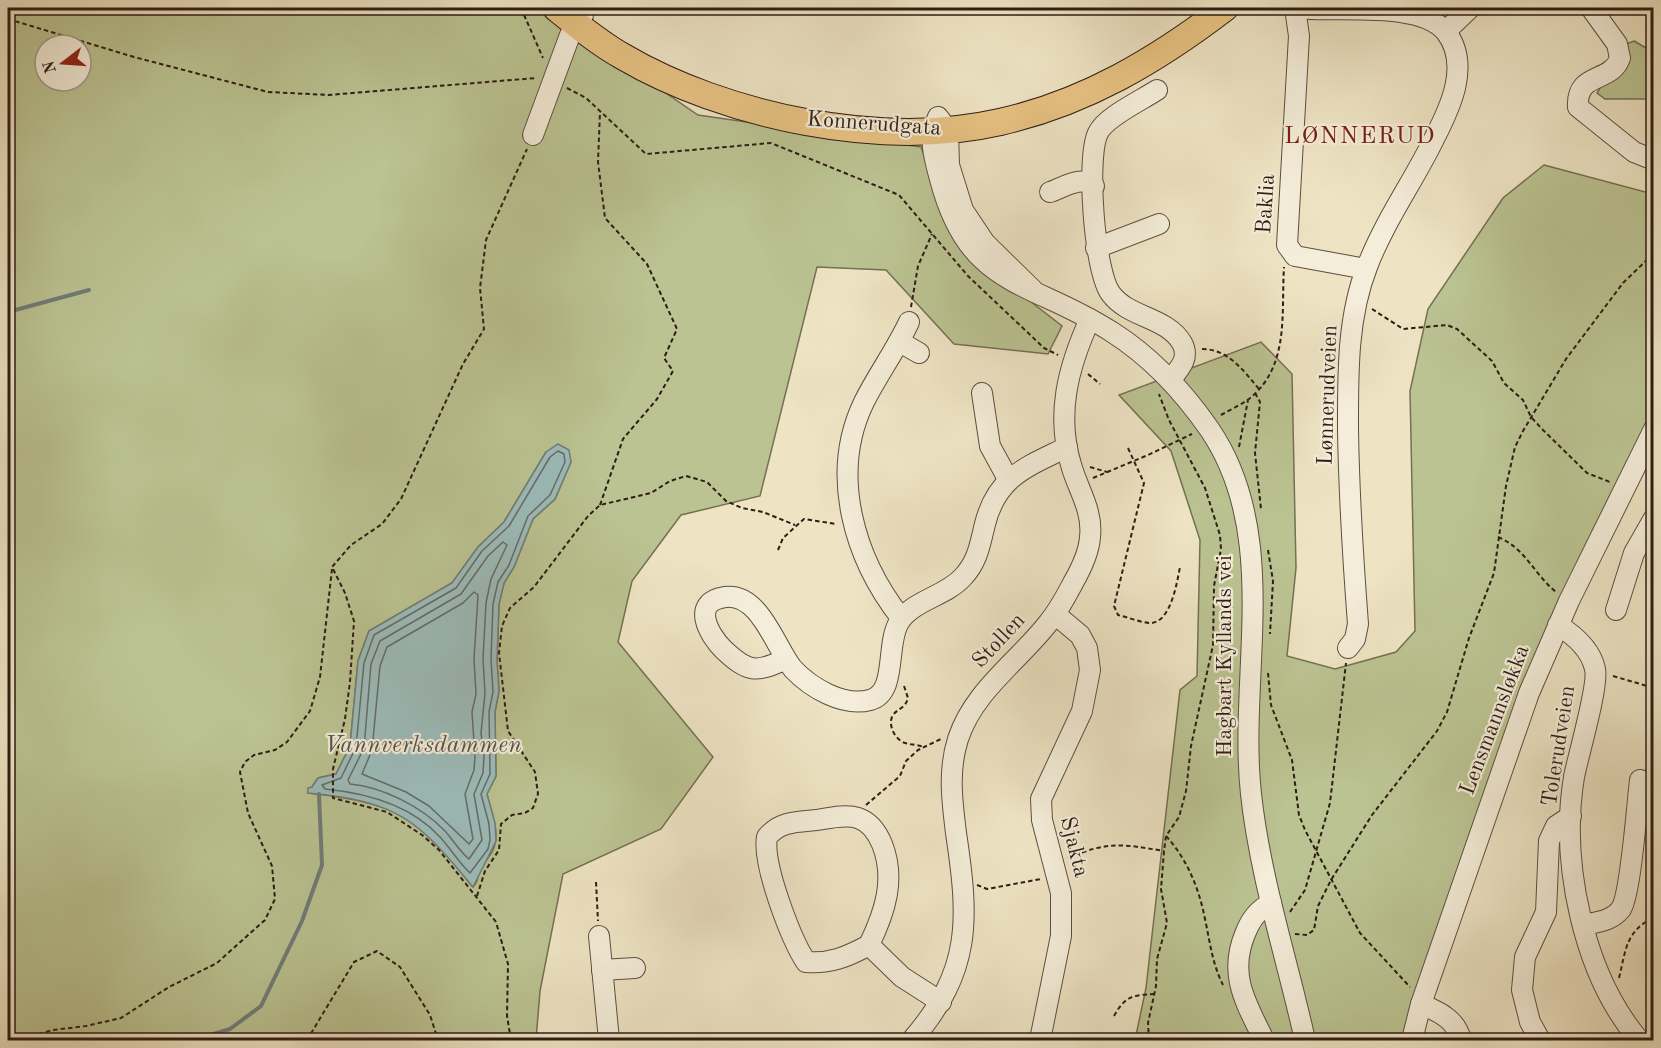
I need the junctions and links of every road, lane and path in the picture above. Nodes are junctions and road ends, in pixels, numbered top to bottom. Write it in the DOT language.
graph roads {
  1 [pos="521,8"];
  2 [pos="556,8"];
  3 [pos="1204,8"];
  4 [pos="1225,8"];
  5 [pos="1296,8"];
  6 [pos="1470,8"];
  7 [pos="1591,8"];
  8 [pos="578,16"];
  9 [pos="8,19"];
  10 [pos="1446,31"];
  11 [pos="552,80"];
  12 [pos="1157,90"];
  13 [pos="600,111"];
  14 [pos="939,126"];
  15 [pos="533,135"];
  16 [pos="1653,160"];
  17 [pos="1094,186"];
  18 [pos="1050,192"];
  19 [pos="1159,224"];
  20 [pos="932,234"];
  21 [pos="1096,248"];
  22 [pos="1290,250"];
  23 [pos="1653,252"];
  24 [pos="1366,269"];
  25 [pos="1356,304"];
  26 [pos="1090,319"];
  27 [pos="909,322"];
  28 [pos="900,342"];
  29 [pos="1185,350"];
  30 [pos="919,353"];
  31 [pos="1072,361"];
  32 [pos="1164,373"];
  33 [pos="1100,384"];
  34 [pos="1259,389"];
  35 [pos="982,393"];
  36 [pos="1254,393"];
  37 [pos="1248,399"];
  38 [pos="1218,417"];
  39 [pos="1531,417"];
  40 [pos="1653,429"];
  41 [pos="1192,434"];
  42 [pos="1180,440"];
  43 [pos="1067,447"];
  44 [pos="1128,448"];
  45 [pos="1134,461"];
  46 [pos="1229,468"];
  47 [pos="1008,479"];
  48 [pos="1078,485"];
  49 [pos="1624,486"];
  50 [pos="600,505"];
  51 [pos="1262,512"];
  52 [pos="1653,518"];
  53 [pos="854,523"];
  54 [pos="795,525"];
  55 [pos="1498,537"];
  56 [pos="1266,543"];
  57 [pos="778,550"];
  58 [pos="332,567"];
  59 [pos="1180,567"];
  60 [pos="1569,601"];
  61 [pos="1616,610"];
  62 [pos="1055,614"];
  63 [pos="901,618"];
  64 [pos="1558,625"];
  65 [pos="1269,642"];
  66 [pos="1348,648"];
  67 [pos="786,659"];
  68 [pos="1268,664"];
  69 [pos="889,668"];
  70 [pos="1596,671"];
  71 [pos="1653,688"];
  72 [pos="958,737"];
  73 [pos="923,747"];
  74 [pos="1640,780"];
  75 [pos="1571,816"];
  76 [pos="856,817"];
  77 [pos="1166,836"];
  78 [pos="1317,850"];
  79 [pos="1164,851"];
  80 [pos="1056,868"];
  81 [pos="1331,880"];
  82 [pos="596,882"];
  83 [pos="964,886"];
  84 [pos="477,897"];
  85 [pos="1653,917"];
  86 [pos="1276,920"];
  87 [pos="1584,925"];
  88 [pos="599,936"];
  89 [pos="869,945"];
  90 [pos="635,968"];
  91 [pos="602,970"];
  92 [pos="1223,986"];
  93 [pos="1154,994"];
  94 [pos="1613,1001"];
  95 [pos="941,1002"];
  96 [pos="1422,1002"];
  97 [pos="1114,1016"];
  98 [pos="17,1041"];
  99 [pos="307,1041"];
  100 [pos="438,1041"];
  101 [pos="510,1041"];
  102 [pos="609,1041"];
  103 [pos="912,1041"];
  104 [pos="1040,1041"];
  105 [pos="1149,1041"];
  106 [pos="1264,1041"];
  107 [pos="1305,1041"];
  108 [pos="1412,1041"];
  109 [pos="1461,1041"];
  110 [pos="1540,1041"];
  111 [pos="1639,1041"];
  1 -- 11 [label="path"];
  2 -- 8 [label="main road, Konnerudgata"];
  3 -- 14 [label="main road, Konnerudgata"];
  4 -- 14 [label="main road, Konnerudgata"];
  5 -- 10 [label="street"];
  5 -- 22 [label="street, Baklia"];
  6 -- 10 [label="street"];
  7 -- 16 [label="street"];
  8 -- 11 [label="street"];
  8 -- 14 [label="main road, Konnerudgata"];
  9 -- 11 [label="path"];
  10 -- 24 [label="street, Lønnerudveien"];
  11 -- 13 [label="path"];
  11 -- 15 [label="street"];
  12 -- 17 [label="street"];
  13 -- 20 [label="path"];
  13 -- 50 [label="path"];
  14 -- 26 [label="street, Hagbart Kyllands vei"];
  15 -- 58 [label="path"];
  17 -- 18 [label="street"];
  17 -- 21 [label="street"];
  19 -- 21 [label="street"];
  20 -- 27 [label="path"];
  20 -- 31 [label="path"];
  21 -- 29 [label="street"];
  22 -- 24 [label="street, Baklia"];
  22 -- 34 [label="path"];
  23 -- 39 [label="path"];
  24 -- 25 [label="street, Lønnerudveien"];
  25 -- 39 [label="path"];
  25 -- 66 [label="street, Lønnerudveien"];
  26 -- 31 [label="street, Stollen"];
  26 -- 32 [label="street, Hagbart Kyllands vei"];
  27 -- 28 [label="street"];
  28 -- 30 [label="street"];
  28 -- 53 [label="street"];
  29 -- 32 [label="street"];
  29 -- 34 [label="path"];
  31 -- 33 [label="path"];
  31 -- 43 [label="street, Stollen"];
  32 -- 42 [label="path"];
  32 -- 46 [label="street, Hagbart Kyllands vei"];
  34 -- 36 [label="path"];
  35 -- 47 [label="street"];
  36 -- 37 [label="path"];
  36 -- 51 [label="path"];
  37 -- 38 [label="path"];
  37 -- 46 [label="path"];
  39 -- 49 [label="path"];
  39 -- 55 [label="path"];
  40 -- 49 [label="street, Lensmannsløkka"];
  41 -- 42 [label="path"];
  42 -- 45 [label="path"];
  42 -- 77 [label="path"];
  43 -- 47 [label="street"];
  43 -- 48 [label="street, Stollen"];
  44 -- 45 [label="path"];
  45 -- 48 [label="path"];
  45 -- 59 [label="path"];
  46 -- 86 [label="street, Hagbart Kyllands vei"];
  47 -- 63 [label="street"];
  48 -- 62 [label="street, Stollen"];
  49 -- 60 [label="street, Lensmannsløkka"];
  50 -- 54 [label="path"];
  50 -- 84 [label="path"];
  52 -- 61 [label="street"];
  53 -- 54 [label="path"];
  53 -- 63 [label="street"];
  54 -- 57 [label="path"];
  55 -- 60 [label="path"];
  55 -- 81 [label="path"];
  56 -- 65 [label="path"];
  58 -- 84 [label="path"];
  58 -- 98 [label="path"];
  60 -- 64 [label="street, Lensmannsløkka"];
  62 -- 72 [label="street, Stollen"];
  62 -- 80 [label="street, Sjakta"];
  63 -- 69 [label="street"];
  64 -- 70 [label="street, Tolerudveien"];
  64 -- 96 [label="street, Lensmannsløkka"];
  66 -- 78 [label="path"];
  67 -- 69 [label="street"];
  68 -- 78 [label="path"];
  69 -- 73 [label="path"];
  70 -- 71 [label="path"];
  70 -- 75 [label="street, Tolerudveien"];
  72 -- 73 [label="path"];
  72 -- 83 [label="street, Stollen"];
  73 -- 76 [label="path"];
  74 -- 87 [label="street"];
  75 -- 87 [label="street, Tolerudveien"];
  75 -- 110 [label="street"];
  76 -- 89 [label="street"];
  76 -- 89 [label="street"];
  77 -- 79 [label="path"];
  77 -- 92 [label="path"];
  78 -- 81 [label="path"];
  78 -- 86 [label="path"];
  79 -- 80 [label="path"];
  79 -- 93 [label="path"];
  80 -- 83 [label="path"];
  80 -- 104 [label="street, Sjakta"];
  81 -- 86 [label="path"];
  81 -- 96 [label="path"];
  82 -- 88 [label="path"];
  83 -- 95 [label="street, Stollen"];
  84 -- 101 [label="path"];
  85 -- 94 [label="path"];
  86 -- 106 [label="street"];
  86 -- 107 [label="street, Hagbart Kyllands vei"];
  87 -- 94 [label="street, Tolerudveien"];
  88 -- 91 [label="street"];
  89 -- 95 [label="street"];
  90 -- 91 [label="street"];
  91 -- 102 [label="street"];
  93 -- 97 [label="path"];
  93 -- 105 [label="path"];
  94 -- 111 [label="street, Tolerudveien"];
  95 -- 103 [label="street, Stollen"];
  96 -- 108 [label="street, Lensmannsløkka"];
  96 -- 109 [label="street"];
  99 -- 100 [label="path"];
}
